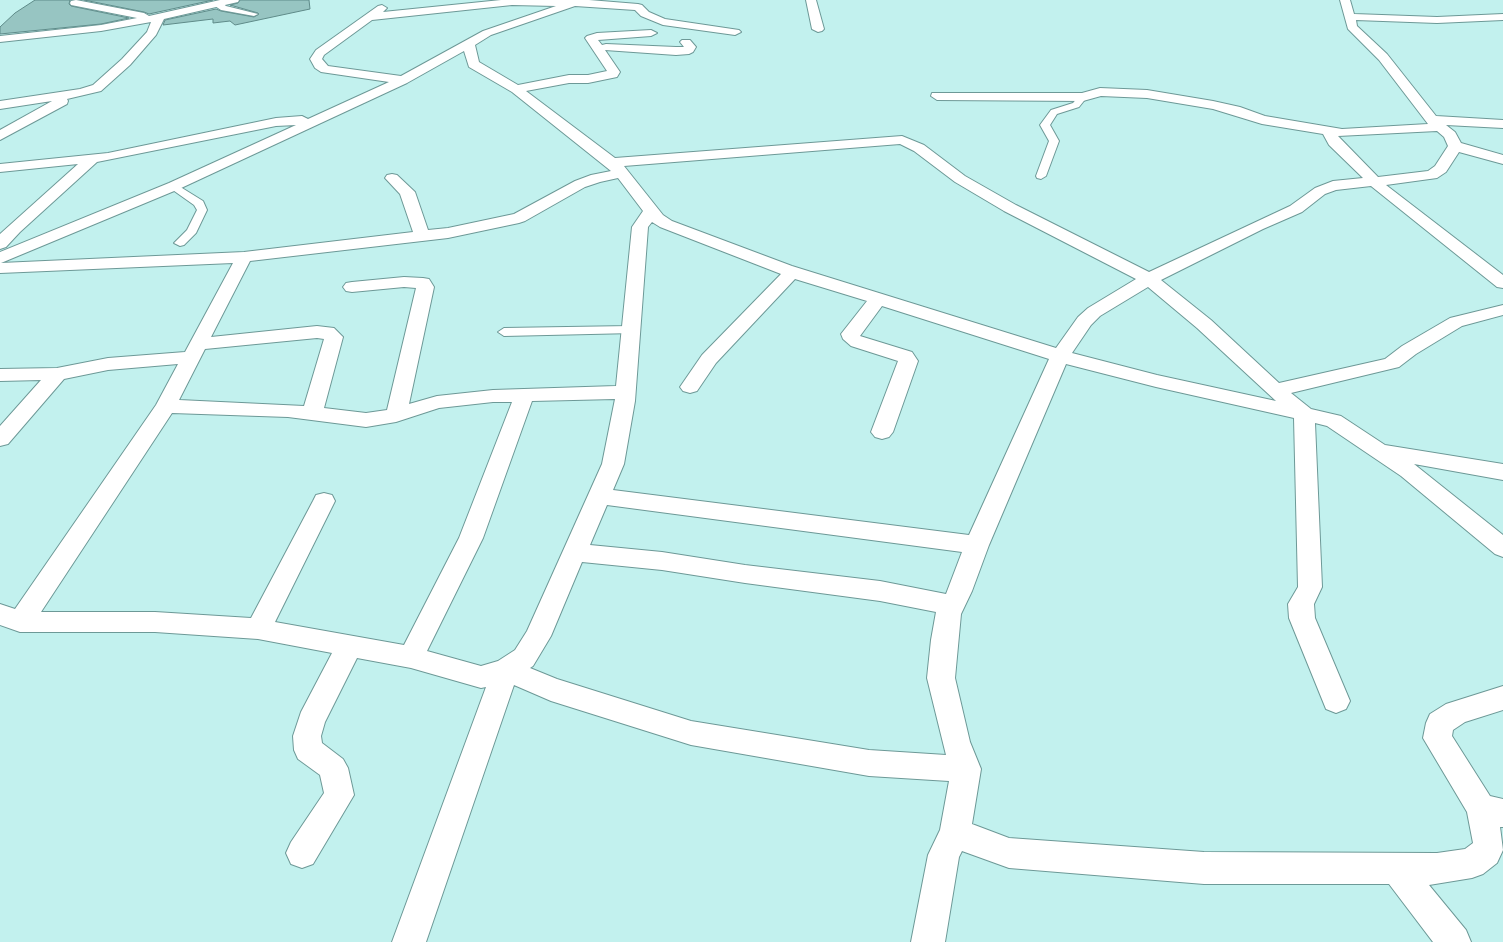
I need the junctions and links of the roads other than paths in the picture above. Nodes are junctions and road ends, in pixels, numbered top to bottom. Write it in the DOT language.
graph roads {
  1 [pos="234,0"];
  2 [pos="393,0"];
  3 [pos="811,0"];
  4 [pos="578,2"];
  5 [pos="75,3"];
  6 [pos="126,3"];
  7 [pos="218,4"];
  8 [pos="112,9"];
  9 [pos="1348,9"];
  10 [pos="254,14"];
  11 [pos="371,17"];
  12 [pos="1503,17"];
  13 [pos="154,18"];
  14 [pos="818,29"];
  15 [pos="735,32"];
  16 [pos="650,33"];
  17 [pos="0,39"];
  18 [pos="686,42"];
  19 [pos="469,43"];
  20 [pos="597,48"];
  21 [pos="403,80"];
  22 [pos="516,89"];
  23 [pos="82,93"];
  24 [pos="937,96"];
  25 [pos="1083,97"];
  26 [pos="0,105"];
  27 [pos="316,120"];
  28 [pos="1436,123"];
  29 [pos="1503,124"];
  30 [pos="1328,132"];
  31 [pos="0,136"];
  32 [pos="1455,146"];
  33 [pos="92,158"];
  34 [pos="1503,160"];
  35 [pos="0,168"];
  36 [pos="617,168"];
  37 [pos="1041,176"];
  38 [pos="392,178"];
  39 [pos="1374,182"];
  40 [pos="174,186"];
  41 [pos="651,211"];
  42 [pos="422,236"];
  43 [pos="180,243"];
  44 [pos="0,244"];
  45 [pos="244,257"];
  46 [pos="0,258"];
  47 [pos="0,268"];
  48 [pos="792,272"];
  49 [pos="1149,279"];
  50 [pos="1503,283"];
  51 [pos="352,287"];
  52 [pos="878,299"];
  53 [pos="1503,310"];
  54 [pos="630,330"];
  55 [pos="504,332"];
  56 [pos="195,350"];
  57 [pos="1060,356"];
  58 [pos="57,374"];
  59 [pos="0,375"];
  60 [pos="690,387"];
  61 [pos="1275,390"];
  62 [pos="626,392"];
  63 [pos="524,394"];
  64 [pos="166,406"];
  65 [pos="312,414"];
  66 [pos="1304,414"];
  67 [pos="396,415"];
  68 [pos="882,432"];
  69 [pos="0,439"];
  70 [pos="1379,451"];
  71 [pos="1503,472"];
  72 [pos="599,496"];
  73 [pos="324,501"];
  74 [pos="977,545"];
  75 [pos="1503,548"];
  76 [pos="574,552"];
  77 [pos="953,605"];
  78 [pos="10,618"];
  79 [pos="258,629"];
  80 [pos="350,645"];
  81 [pos="412,657"];
  82 [pos="506,670"];
  83 [pos="1503,698"];
  84 [pos="1336,701"];
  85 [pos="966,770"];
  86 [pos="1494,825"];
  87 [pos="955,833"];
  88 [pos="302,854"];
  89 [pos="1397,869"];
  90 [pos="409,942"];
  91 [pos="928,942"];
  92 [pos="1454,942"];
  1 -- 7 [label="street"];
  2 -- 11 [label="street"];
  3 -- 14 [label="street"];
  4 -- 11 [label="street"];
  4 -- 15 [label="street"];
  4 -- 19 [label="street"];
  5 -- 8 [label="street"];
  6 -- 8 [label="street"];
  7 -- 10 [label="lane"];
  7 -- 13 [label="street"];
  8 -- 13 [label="street"];
  9 -- 12 [label="street"];
  9 -- 28 [label="street"];
  11 -- 21 [label="street"];
  13 -- 17 [label="street"];
  13 -- 23 [label="street"];
  16 -- 20 [label="street"];
  18 -- 20 [label="street"];
  19 -- 21 [label="street"];
  19 -- 22 [label="street"];
  20 -- 22 [label="street"];
  21 -- 27 [label="street"];
  22 -- 36 [label="street"];
  23 -- 26 [label="street"];
  23 -- 31 [label="street"];
  24 -- 25 [label="street"];
  25 -- 30 [label="street"];
  25 -- 37 [label="lane"];
  27 -- 33 [label="street"];
  27 -- 40 [label="street"];
  28 -- 29 [label="street"];
  28 -- 30 [label="street"];
  28 -- 32 [label="street"];
  30 -- 39 [label="street"];
  32 -- 34 [label="street"];
  32 -- 39 [label="street"];
  33 -- 35 [label="street"];
  33 -- 44 [label="street"];
  36 -- 41 [label="street"];
  36 -- 42 [label="street"];
  36 -- 49 [label="street"];
  38 -- 42 [label="street"];
  39 -- 49 [label="street"];
  39 -- 50 [label="street"];
  40 -- 43 [label="lane"];
  40 -- 46 [label="street"];
  41 -- 48 [label="street"];
  41 -- 54 [label="street"];
  42 -- 45 [label="street"];
  45 -- 47 [label="street"];
  45 -- 56 [label="street"];
  48 -- 52 [label="street"];
  48 -- 60 [label="street"];
  49 -- 57 [label="street"];
  49 -- 61 [label="street"];
  51 -- 67 [label="street"];
  52 -- 57 [label="street"];
  52 -- 68 [label="street"];
  53 -- 61 [label="street"];
  54 -- 55 [label="lane"];
  54 -- 62 [label="street"];
  56 -- 58 [label="street"];
  56 -- 64 [label="street"];
  56 -- 65 [label="street"];
  57 -- 66 [label="street"];
  57 -- 74 [label="street"];
  58 -- 59 [label="street"];
  58 -- 69 [label="street"];
  61 -- 66 [label="street"];
  62 -- 63 [label="street"];
  62 -- 72 [label="street"];
  63 -- 67 [label="street"];
  63 -- 81 [label="street"];
  64 -- 65 [label="street"];
  64 -- 78 [label="street"];
  65 -- 67 [label="street"];
  66 -- 70 [label="street"];
  66 -- 84 [label="street"];
  70 -- 71 [label="street"];
  70 -- 75 [label="street"];
  72 -- 74 [label="street"];
  72 -- 76 [label="street"];
  73 -- 79 [label="street"];
  74 -- 77 [label="street"];
  76 -- 77 [label="street"];
  76 -- 82 [label="street"];
  77 -- 85 [label="street"];
  78 -- 79 [label="street"];
  79 -- 80 [label="street"];
  80 -- 81 [label="street"];
  80 -- 88 [label="street"];
  81 -- 82 [label="street"];
  82 -- 85 [label="street"];
  82 -- 90 [label="street"];
  83 -- 86 [label="street"];
  85 -- 87 [label="street"];
  86 -- 89 [label="street"];
  87 -- 89 [label="street"];
  87 -- 91 [label="street"];
  89 -- 92 [label="street"];
}
